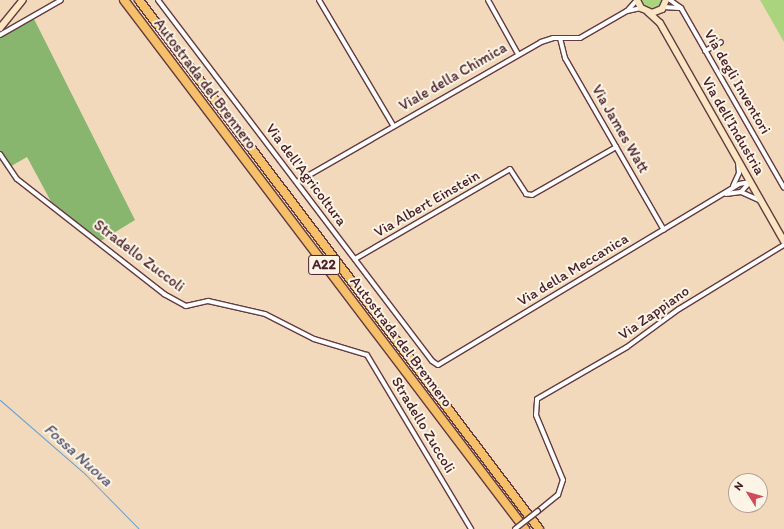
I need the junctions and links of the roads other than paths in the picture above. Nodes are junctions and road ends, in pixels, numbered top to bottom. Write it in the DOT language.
graph roads {
  1 [pos="23,0"];
  2 [pos="61,0"];
  3 [pos="124,0"];
  4 [pos="139,0"];
  5 [pos="158,0"];
  6 [pos="319,0"];
  7 [pos="488,0"];
  8 [pos="637,0"];
  9 [pos="666,0"];
  10 [pos="670,0"];
  11 [pos="641,8"];
  12 [pos="662,8"];
  13 [pos="681,8"];
  14 [pos="627,11"];
  15 [pos="648,12"];
  16 [pos="660,23"];
  17 [pos="0,28"];
  18 [pos="0,35"];
  19 [pos="560,38"];
  20 [pos="721,42"];
  21 [pos="705,51"];
  22 [pos="518,54"];
  23 [pos="393,125"];
  24 [pos="616,147"];
  25 [pos="0,154"];
  26 [pos="737,160"];
  27 [pos="297,182"];
  28 [pos="750,182"];
  29 [pos="784,188"];
  30 [pos="741,192"];
  31 [pos="724,194"];
  32 [pos="761,201"];
  33 [pos="664,230"];
  34 [pos="784,241"];
  35 [pos="784,245"];
  36 [pos="355,259"];
  37 [pos="435,363"];
  38 [pos="471,529"];
  39 [pos="515,529"];
  40 [pos="525,529"];
  41 [pos="539,529"];
  1 -- 17 [label="street"];
  2 -- 18 [label="street"];
  3 -- 40 [label="highway, Autostrada del Brennero / A22"];
  4 -- 41 [label="highway, Autostrada del Brennero / A22"];
  5 -- 27 [label="street, Via dell'Agricoltura"];
  6 -- 23 [label="street"];
  7 -- 22 [label="street"];
  8 -- 11 [label="street"];
  8 -- 14 [label="street, Viale della Chimica"];
  9 -- 12 [label="street"];
  10 -- 13 [label="street, Via degli Inventori"];
  11 -- 14 [label="street, Viale della Chimica"];
  11 -- 15 [label="street, Via dell'Industria"];
  12 -- 13 [label="street"];
  12 -- 15 [label="street"];
  12 -- 16 [label="street"];
  13 -- 21 [label="street, Via degli Inventori"];
  14 -- 19 [label="street, Viale della Chimica"];
  15 -- 16 [label="street, Via dell'Industria"];
  16 -- 26 [label="street, Via dell'Industria"];
  19 -- 22 [label="street, Viale della Chimica"];
  19 -- 24 [label="street, Via James Watt"];
  20 -- 21 [label="street"];
  21 -- 29 [label="street, Via degli Inventori"];
  22 -- 23 [label="street, Viale della Chimica"];
  23 -- 27 [label="street, Viale della Chimica"];
  24 -- 33 [label="street, Via James Watt"];
  24 -- 36 [label="street, Via Albert Einstein"];
  25 -- 38 [label="street, Stradello Zuccoli"];
  26 -- 28 [label="street, Via dell'Industria"];
  26 -- 31 [label="street, Via della Meccanica"];
  27 -- 36 [label="street, Via dell'Agricoltura"];
  28 -- 30 [label="street"];
  28 -- 31 [label="street, Via della Meccanica"];
  28 -- 32 [label="street, Via dell'Industria"];
  30 -- 31 [label="street, Via della Meccanica"];
  30 -- 32 [label="street"];
  31 -- 33 [label="street, Via della Meccanica"];
  32 -- 34 [label="street, Via dell'Industria"];
  33 -- 37 [label="street, Via della Meccanica"];
  35 -- 39 [label="street, Via Zappiano, bridge"];
  36 -- 37 [label="street, Via dell'Agricoltura"];
}
